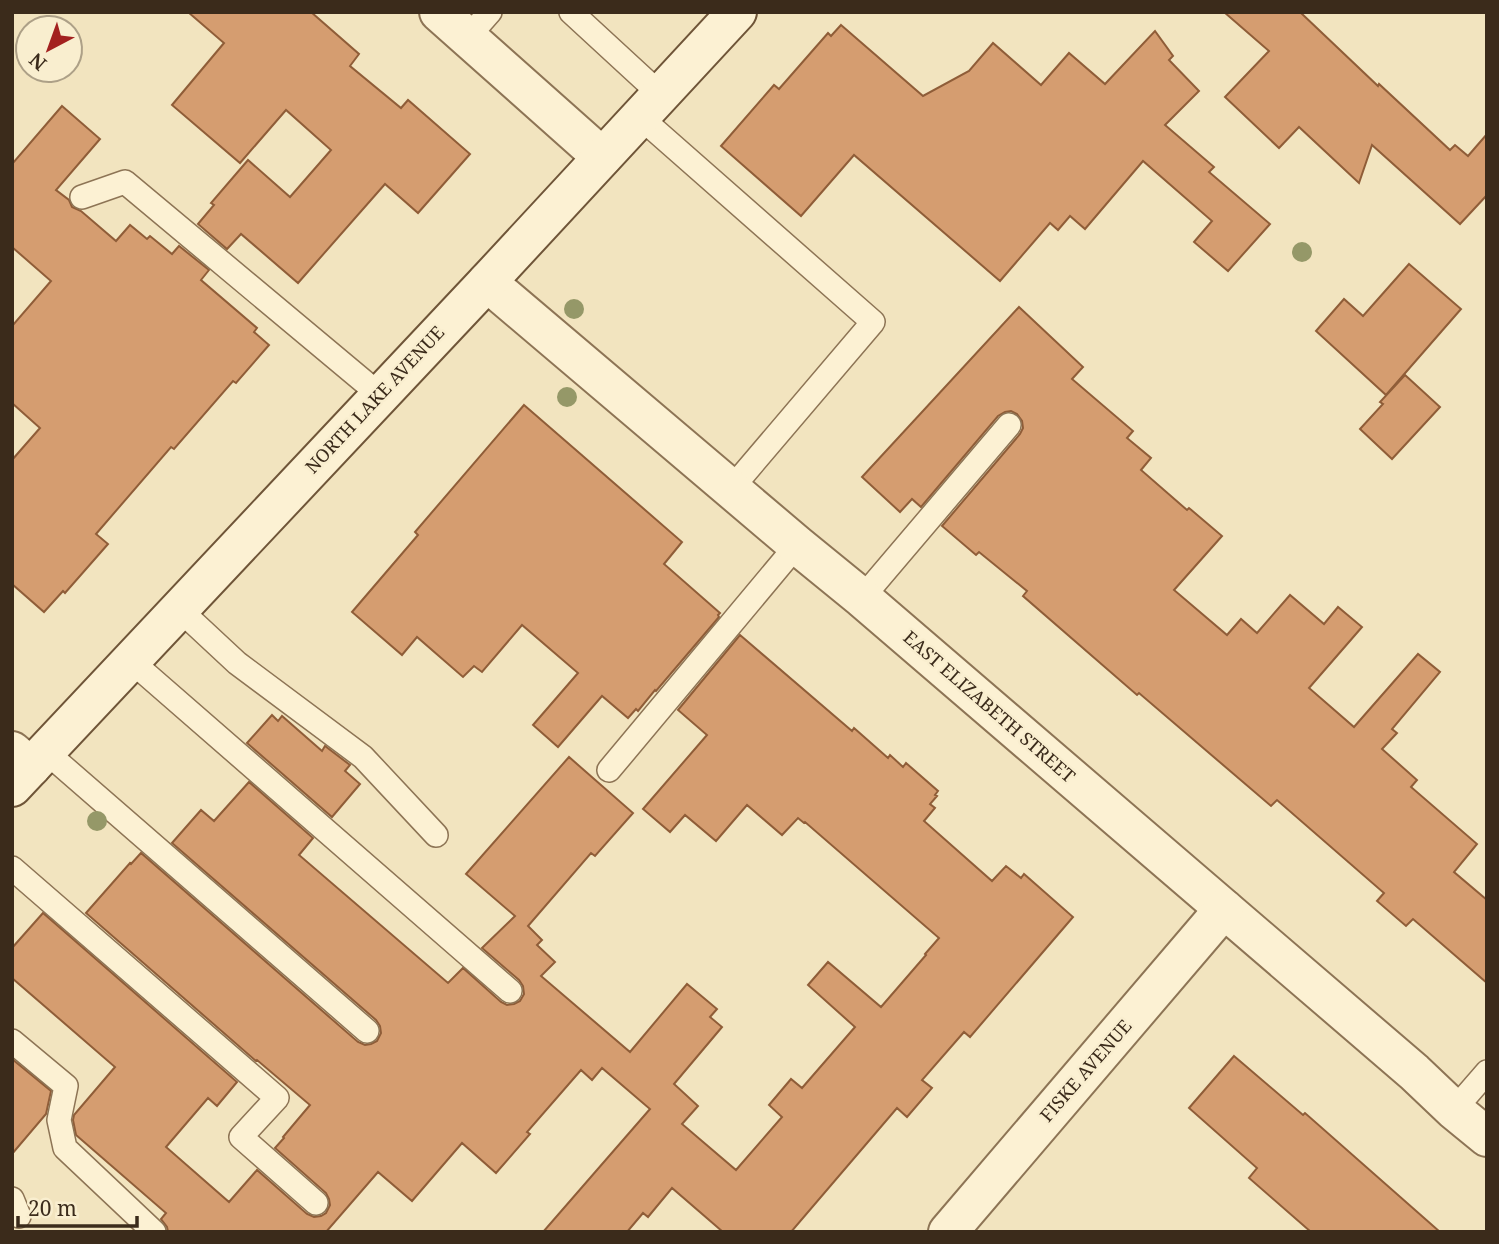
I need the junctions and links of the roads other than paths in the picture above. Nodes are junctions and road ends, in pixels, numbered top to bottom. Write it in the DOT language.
graph roads {
  1 [pos="439,12"];
  2 [pos="571,12"];
  3 [pos="737,12"];
  4 [pos="479,25"];
  5 [pos="650,106"];
  6 [pos="603,157"];
  7 [pos="82,197"];
  8 [pos="487,282"];
  9 [pos="380,395"];
  10 [pos="1009,425"];
  11 [pos="732,489"];
  12 [pos="797,545"];
  13 [pos="862,597"];
  14 [pos="179,609"];
  15 [pos="130,660"];
  16 [pos="25,764"];
  17 [pos="610,770"];
  18 [pos="436,835"];
  19 [pos="12,868"];
  20 [pos="1224,909"];
  21 [pos="510,991"];
  22 [pos="367,1031"];
  23 [pos="12,1041"];
  24 [pos="1487,1072"];
  25 [pos="1454,1110"];
  26 [pos="1487,1137"];
  27 [pos="316,1203"];
  28 [pos="154,1232"];
  29 [pos="948,1232"];
  1 -- 4 [label="street"];
  2 -- 5 [label="lane"];
  3 -- 5 [label="street, NORTH LAKE AVENUE"];
  4 -- 6 [label="street"];
  5 -- 6 [label="street, NORTH LAKE AVENUE"];
  5 -- 11 [label="lane"];
  6 -- 8 [label="street, NORTH LAKE AVENUE"];
  7 -- 9 [label="lane"];
  8 -- 9 [label="street, NORTH LAKE AVENUE"];
  8 -- 11 [label="street, EAST ELIZABETH STREET"];
  9 -- 14 [label="street, NORTH LAKE AVENUE"];
  10 -- 13 [label="lane"];
  11 -- 12 [label="street, EAST ELIZABETH STREET"];
  12 -- 13 [label="street, EAST ELIZABETH STREET"];
  12 -- 17 [label="lane"];
  13 -- 20 [label="street, EAST ELIZABETH STREET"];
  14 -- 15 [label="street, NORTH LAKE AVENUE"];
  14 -- 18 [label="lane"];
  15 -- 16 [label="street, NORTH LAKE AVENUE"];
  15 -- 21 [label="lane"];
  16 -- 22 [label="lane"];
  19 -- 27 [label="lane"];
  20 -- 25 [label="street, EAST ELIZABETH STREET"];
  20 -- 29 [label="street, FISKE AVENUE"];
  23 -- 28 [label="lane"];
  24 -- 25 [label="lane"];
  25 -- 26 [label="street, EAST ELIZABETH STREET"];
}
